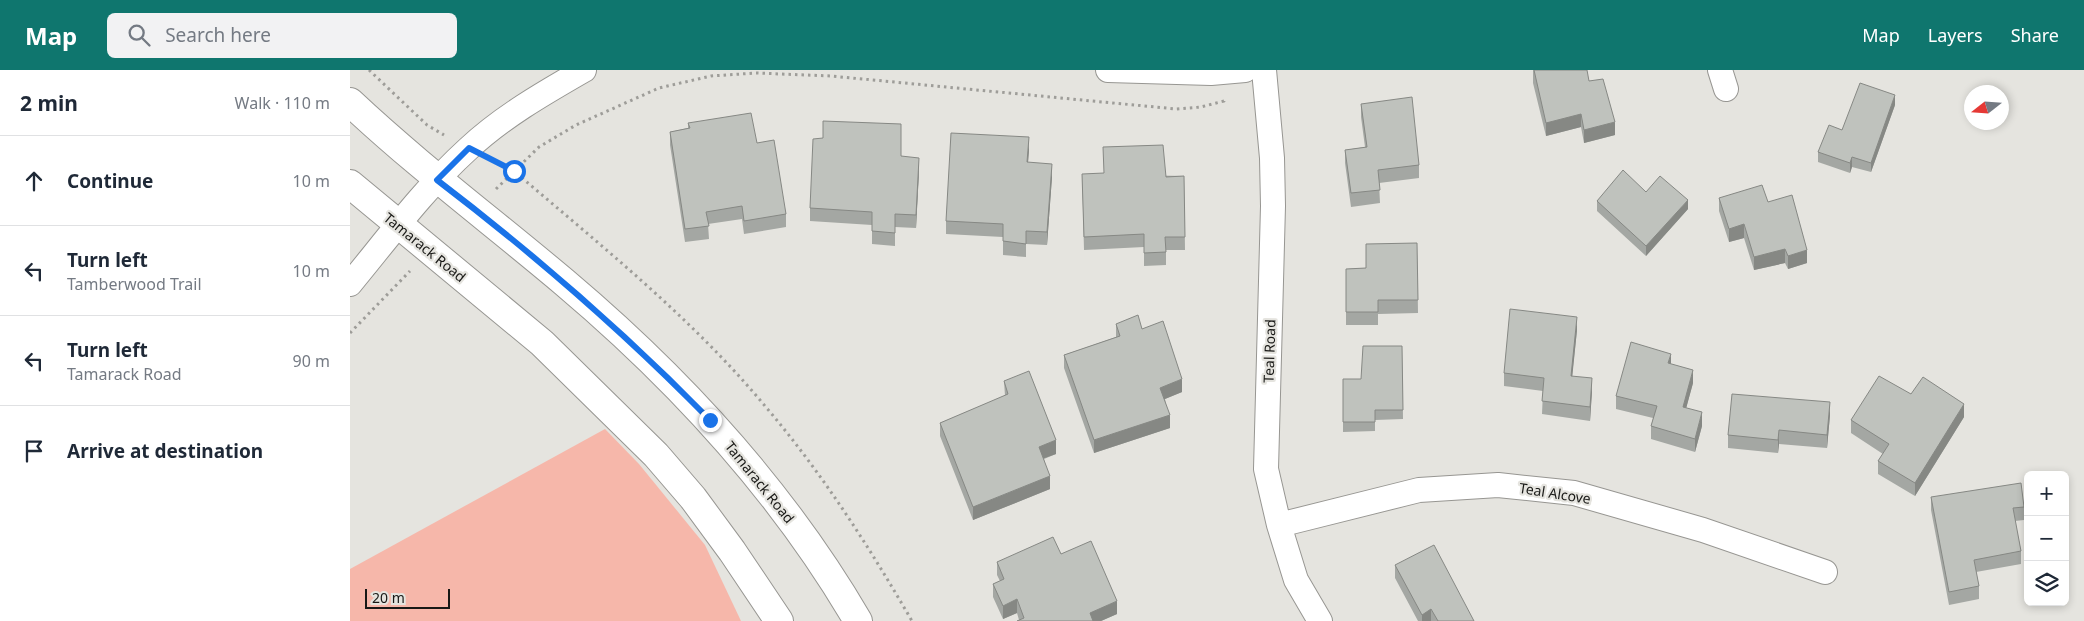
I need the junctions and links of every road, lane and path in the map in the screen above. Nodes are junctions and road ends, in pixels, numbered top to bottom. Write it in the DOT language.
graph roads {
  1 [pos="369,70"];
  2 [pos="584,70"];
  3 [pos="1108,70"];
  4 [pos="1245,70"];
  5 [pos="1264,70"];
  6 [pos="1224,101"];
  7 [pos="350,102"];
  8 [pos="469,148"];
  9 [pos="514,171"];
  10 [pos="437,180"];
  11 [pos="350,184"];
  12 [pos="399,225"];
  13 [pos="404,276"];
  14 [pos="350,284"];
  15 [pos="350,333"];
  16 [pos="1278,525"];
  17 [pos="1825,572"];
  18 [pos="779,621"];
  19 [pos="858,621"];
  20 [pos="912,621"];
  21 [pos="1320,621"];
  1 -- 8 [label="path"];
  2 -- 8 [label="street"];
  3 -- 4 [label="street"];
  5 -- 16 [label="street, Teal Road"];
  6 -- 9 [label="path"];
  7 -- 10 [label="street, Tamarack Road"];
  8 -- 9 [label="path"];
  8 -- 10 [label="street"];
  9 -- 20 [label="path"];
  10 -- 12 [label="street"];
  10 -- 19 [label="street, Tamarack Road"];
  11 -- 12 [label="street, Tamarack Road"];
  12 -- 14 [label="street"];
  12 -- 18 [label="street, Tamarack Road"];
  13 -- 15 [label="path"];
  16 -- 17 [label="street, Teal Alcove"];
  16 -- 21 [label="street, Teal Road"];
}
